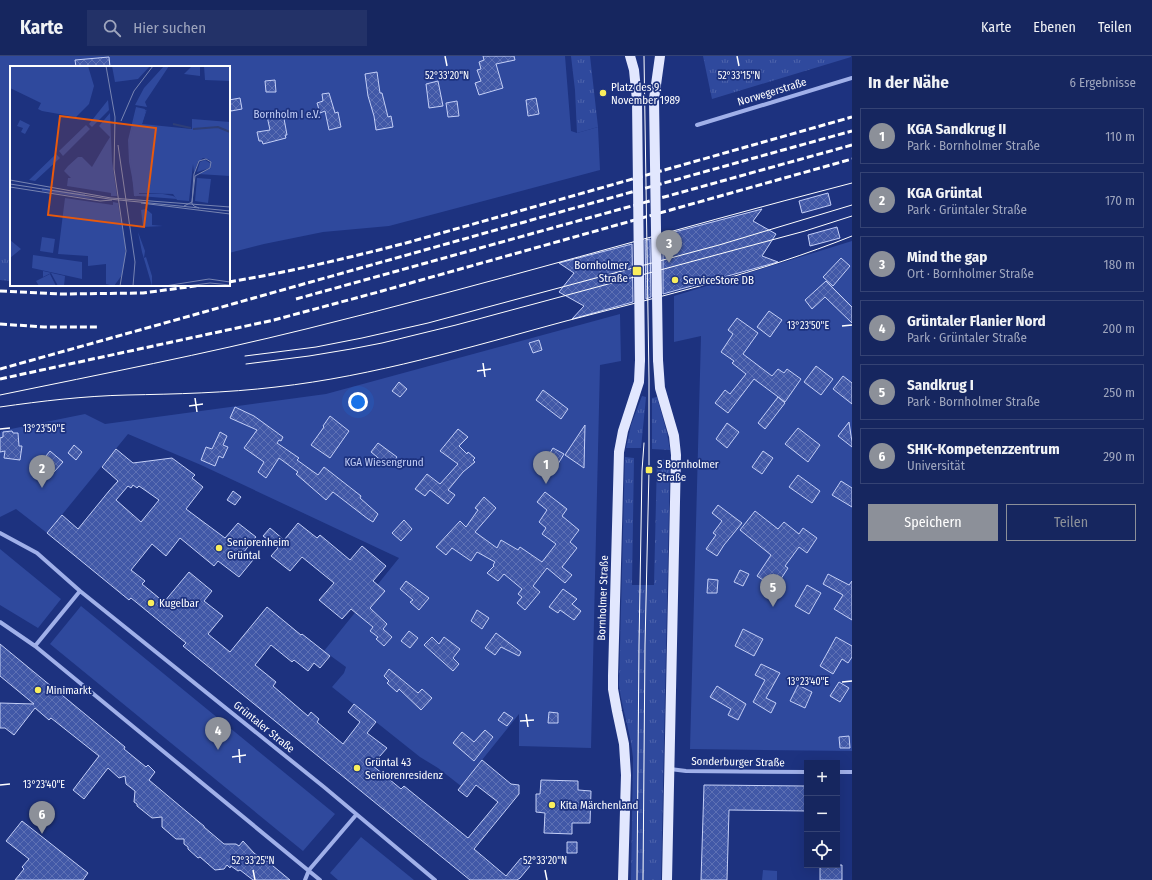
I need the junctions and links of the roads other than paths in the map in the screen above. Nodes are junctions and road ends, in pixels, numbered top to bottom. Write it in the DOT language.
graph roads {
  1 [pos="630,56"];
  2 [pos="660,56"];
  3 [pos="852,78"];
  4 [pos="697,124"];
  5 [pos="0,533"];
  6 [pos="80,591"];
  7 [pos="0,622"];
  8 [pos="35,646"];
  9 [pos="670,769"];
  10 [pos="804,772"];
  11 [pos="840,772"];
  12 [pos="852,772"];
  13 [pos="356,815"];
  14 [pos="309,870"];
  15 [pos="305,880"];
  16 [pos="320,880"];
  17 [pos="435,880"];
  18 [pos="623,880"];
  19 [pos="667,880"];
  1 -- 18 [label="main road, Bornholmer Straße, bridge"];
  2 -- 9 [label="main road, bridge"];
  3 -- 4 [label="street, Norwegerstraße"];
  5 -- 6 [label="street, Grüntaler Straße"];
  6 -- 8 [label="street"];
  6 -- 13 [label="street, Grüntaler Straße"];
  7 -- 8 [label="street"];
  8 -- 14 [label="street"];
  9 -- 10 [label="street, Sonderburger Straße"];
  9 -- 19 [label="main road"];
  11 -- 12 [label="street"];
  13 -- 14 [label="street"];
  13 -- 17 [label="street, Grüntaler Straße"];
  14 -- 15 [label="street"];
  14 -- 16 [label="street"];
}
